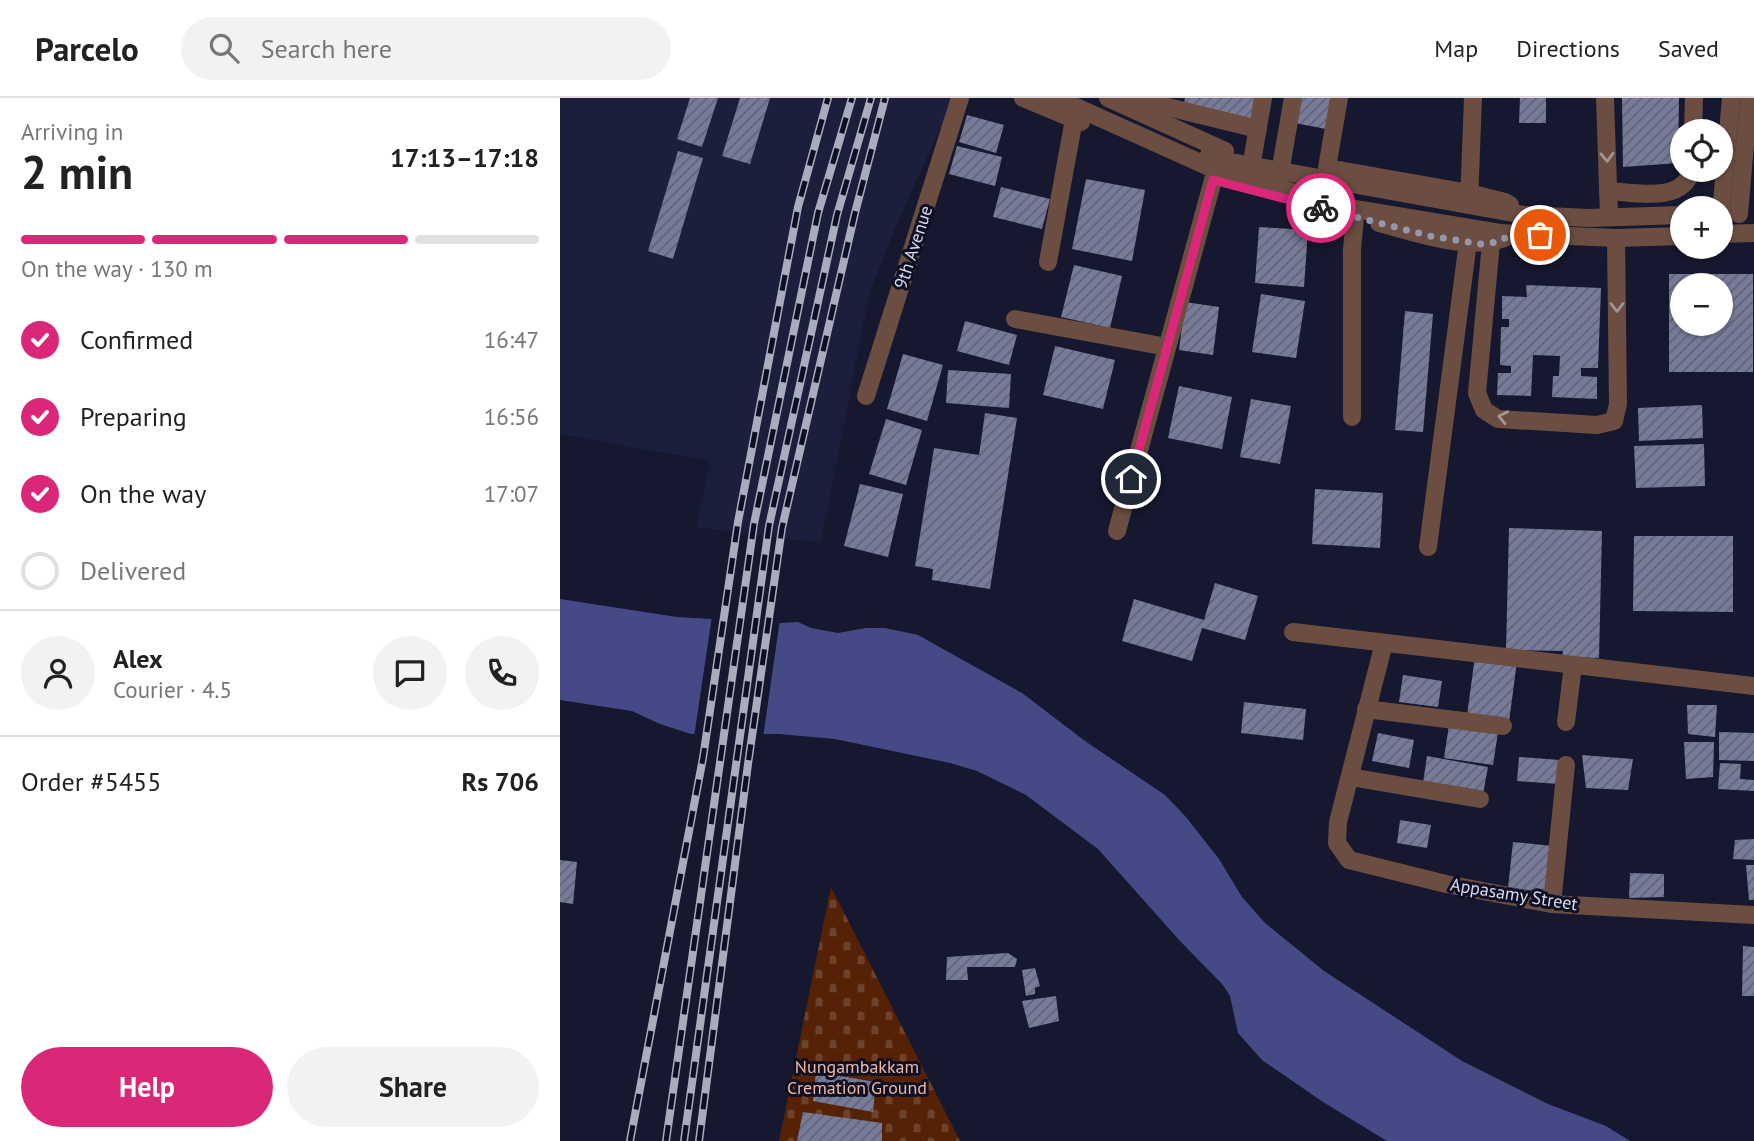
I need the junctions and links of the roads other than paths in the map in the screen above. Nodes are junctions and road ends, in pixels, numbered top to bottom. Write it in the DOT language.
graph roads {
  1 [pos="960,98"];
  2 [pos="1024,98"];
  3 [pos="1056,98"];
  4 [pos="1083,98"];
  5 [pos="1108,98"];
  6 [pos="1263,98"];
  7 [pos="1293,98"];
  8 [pos="1339,98"];
  9 [pos="1473,98"];
  10 [pos="1605,98"];
  11 [pos="1694,98"];
  12 [pos="1731,98"];
  13 [pos="1749,98"];
  14 [pos="1138,103"];
  15 [pos="1074,119"];
  16 [pos="1693,119"];
  17 [pos="1258,129"];
  18 [pos="1253,156"];
  19 [pos="1282,161"];
  20 [pos="1327,168"];
  21 [pos="1213,180"];
  22 [pos="1685,182"];
  23 [pos="1608,191"];
  24 [pos="1469,200"];
  25 [pos="1734,214"];
  26 [pos="1670,215"];
  27 [pos="1355,217"];
  28 [pos="1609,217"];
  29 [pos="1514,233"];
  30 [pos="1754,233"];
  31 [pos="1733,234"];
  32 [pos="1468,235"];
  33 [pos="1670,237"];
  34 [pos="1616,239"];
  35 [pos="1491,243"];
  36 [pos="1048,262"];
  37 [pos="1015,320"];
  38 [pos="1167,347"];
  39 [pos="866,396"];
  40 [pos="1352,417"];
  41 [pos="1117,531"];
  42 [pos="1428,547"];
  43 [pos="1293,632"];
  44 [pos="1384,643"];
  45 [pos="1573,665"];
  46 [pos="1754,686"];
  47 [pos="1366,709"];
  48 [pos="1566,722"];
  49 [pos="1503,726"];
  50 [pos="1566,765"];
  51 [pos="1350,777"];
  52 [pos="1480,799"];
  53 [pos="1552,904"];
  54 [pos="1754,915"];
  1 -- 39 [label="street, 9th Avenue"];
  2 -- 15 [label="street"];
  3 -- 32 [label="street"];
  4 -- 24 [label="street"];
  5 -- 14 [label="street"];
  6 -- 17 [label="street"];
  7 -- 19 [label="street"];
  8 -- 20 [label="street"];
  9 -- 24 [label="street"];
  10 -- 23 [label="street, one-way"];
  11 -- 16 [label="street"];
  12 -- 25 [label="street"];
  13 -- 25 [label="street"];
  14 -- 17 [label="street"];
  14 -- 18 [label="street"];
  15 -- 21 [label="street"];
  15 -- 36 [label="street"];
  17 -- 18 [label="street"];
  18 -- 19 [label="street"];
  19 -- 20 [label="street"];
  20 -- 24 [label="street"];
  21 -- 27 [label="street"];
  21 -- 38 [label="street"];
  22 -- 23 [label="street"];
  23 -- 28 [label="street"];
  24 -- 28 [label="street"];
  26 -- 28 [label="street"];
  27 -- 32 [label="street"];
  27 -- 40 [label="street"];
  29 -- 32 [label="street"];
  29 -- 34 [label="street"];
  29 -- 35 [label="street"];
  30 -- 31 [label="street"];
  32 -- 35 [label="street"];
  32 -- 42 [label="street"];
  33 -- 34 [label="street"];
  34 -- 35 [label="street, one-way"];
  37 -- 38 [label="street"];
  38 -- 41 [label="street"];
  43 -- 44 [label="street"];
  44 -- 45 [label="street"];
  44 -- 47 [label="street"];
  45 -- 46 [label="street"];
  45 -- 48 [label="street"];
  47 -- 49 [label="street"];
  47 -- 51 [label="street"];
  50 -- 53 [label="street"];
  51 -- 52 [label="street"];
  51 -- 53 [label="street, Appasamy Street"];
  53 -- 54 [label="street, Appasamy Street"];
}
